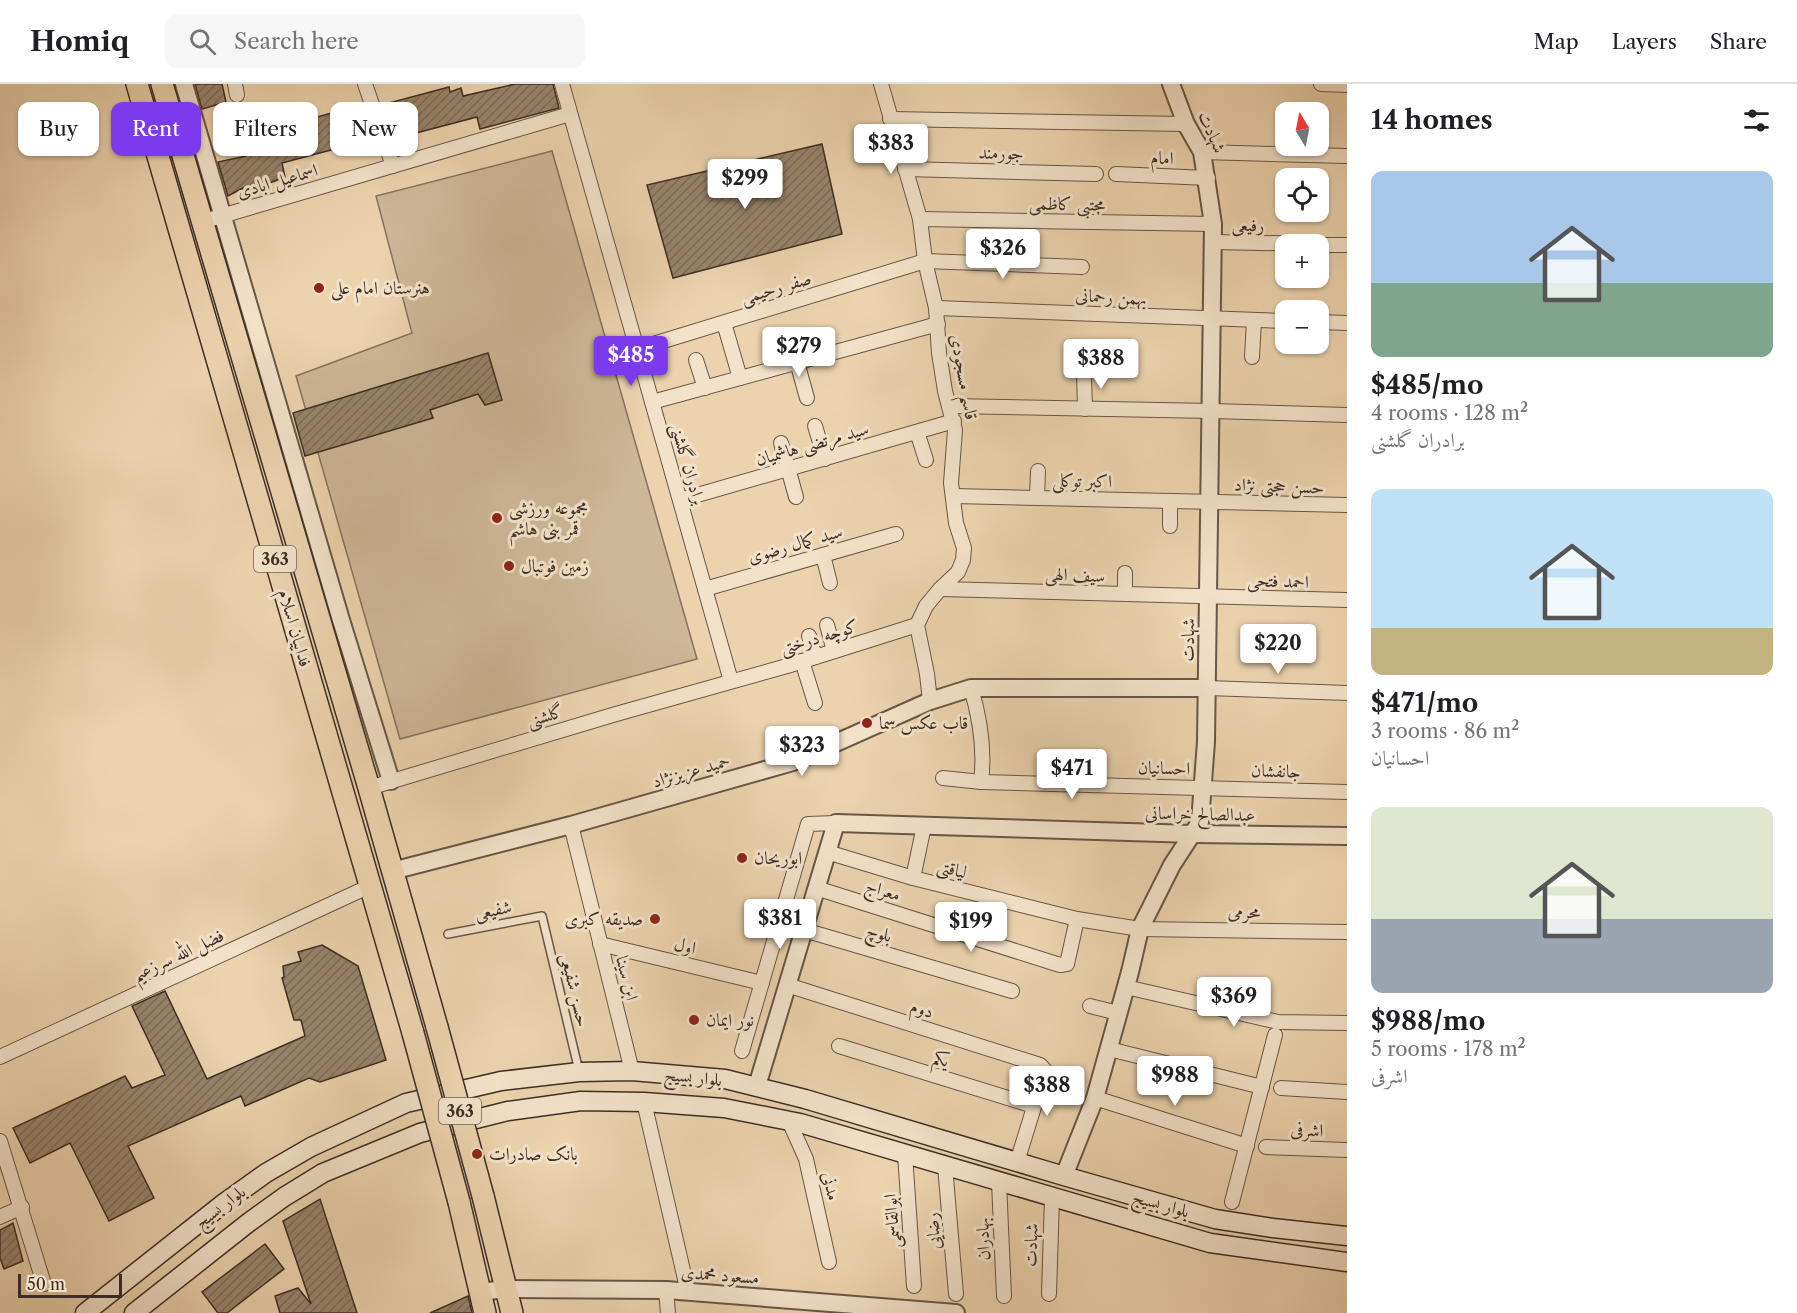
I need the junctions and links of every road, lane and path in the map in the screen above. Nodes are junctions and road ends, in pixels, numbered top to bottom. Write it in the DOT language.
graph roads {
  1 [pos="137,84"];
  2 [pos="162,84"];
  3 [pos="184,84"];
  4 [pos="365,84"];
  5 [pos="562,84"];
  6 [pos="881,84"];
  7 [pos="1171,84"];
  8 [pos="1321,84"];
  9 [pos="1347,85"];
  10 [pos="570,114"];
  11 [pos="890,119"];
  12 [pos="1186,124"];
  13 [pos="1202,152"];
  14 [pos="1347,156"];
  15 [pos="393,166"];
  16 [pos="905,169"];
  17 [pos="1096,174"];
  18 [pos="1116,174"];
  19 [pos="1208,178"];
  20 [pos="224,216"];
  21 [pos="920,219"];
  22 [pos="201,222"];
  23 [pos="1213,224"];
  24 [pos="1213,242"];
  25 [pos="1275,243"];
  26 [pos="1329,244"];
  27 [pos="1347,245"];
  28 [pos="925,261"];
  29 [pos="1082,267"];
  30 [pos="936,308"];
  31 [pos="1212,320"];
  32 [pos="1254,321"];
  33 [pos="1275,321"];
  34 [pos="1329,322"];
  35 [pos="724,323"];
  36 [pos="1347,323"];
  37 [pos="938,324"];
  38 [pos="637,349"];
  39 [pos="1252,357"];
  40 [pos="696,360"];
  41 [pos="797,362"];
  42 [pos="1084,373"];
  43 [pos="740,378"];
  44 [pos="705,388"];
  45 [pos="807,398"];
  46 [pos="652,402"];
  47 [pos="950,406"];
  48 [pos="1085,409"];
  49 [pos="1212,411"];
  50 [pos="1347,415"];
  51 [pos="954,421"];
  52 [pos="815,426"];
  53 [pos="917,432"];
  54 [pos="781,442"];
  55 [pos="825,459"];
  56 [pos="926,460"];
  57 [pos="789,469"];
  58 [pos="1038,471"];
  59 [pos="954,496"];
  60 [pos="796,497"];
  61 [pos="1037,498"];
  62 [pos="680,500"];
  63 [pos="1170,501"];
  64 [pos="1211,502"];
  65 [pos="1347,505"];
  66 [pos="1170,526"];
  67 [pos="896,534"];
  68 [pos="823,555"];
  69 [pos="1125,573"];
  70 [pos="831,583"];
  71 [pos="705,589"];
  72 [pos="940,589"];
  73 [pos="1125,594"];
  74 [pos="1208,597"];
  75 [pos="1347,600"];
  76 [pos="827,625"];
  77 [pos="917,625"];
  78 [pos="809,636"];
  79 [pos="834,651"];
  80 [pos="809,659"];
  81 [pos="731,681"];
  82 [pos="971,688"];
  83 [pos="1207,688"];
  84 [pos="1347,693"];
  85 [pos="930,701"];
  86 [pos="815,703"];
  87 [pos="942,778"];
  88 [pos="391,781"];
  89 [pos="981,782"];
  90 [pos="1203,787"];
  91 [pos="369,788"];
  92 [pos="1347,792"];
  93 [pos="836,823"];
  94 [pos="571,825"];
  95 [pos="924,826"];
  96 [pos="1193,834"];
  97 [pos="1347,836"];
  98 [pos="827,852"];
  99 [pos="392,870"];
  100 [pos="913,878"];
  101 [pos="370,886"];
  102 [pos="816,888"];
  103 [pos="542,916"];
  104 [pos="1077,919"];
  105 [pos="1140,929"];
  106 [pos="804,930"];
  107 [pos="1347,932"];
  108 [pos="448,934"];
  109 [pos="600,944"];
  110 [pos="762,982"];
  111 [pos="787,985"];
  112 [pos="1126,987"];
  113 [pos="1012,991"];
  114 [pos="1090,1006"];
  115 [pos="1118,1013"];
  116 [pos="1347,1023"];
  117 [pos="1275,1035"];
  118 [pos="839,1046"];
  119 [pos="1109,1049"];
  120 [pos="742,1051"];
  121 [pos="0,1057"];
  122 [pos="632,1071"];
  123 [pos="579,1072"];
  124 [pos="757,1086"];
  125 [pos="1262,1087"];
  126 [pos="1281,1088"];
  127 [pos="1347,1092"];
  128 [pos="1095,1098"];
  129 [pos="644,1102"];
  130 [pos="1034,1106"];
  131 [pos="789,1121"];
  132 [pos="0,1141"];
  133 [pos="1246,1146"];
  134 [pos="1266,1147"];
  135 [pos="1347,1150"];
  136 [pos="905,1154"];
  137 [pos="1017,1162"];
  138 [pos="945,1166"];
  139 [pos="1064,1176"];
  140 [pos="999,1182"];
  141 [pos="1053,1197"];
  142 [pos="1232,1202"];
  143 [pos="22,1207"];
  144 [pos="0,1217"];
  145 [pos="1347,1231"];
  146 [pos="1302,1232"];
  147 [pos="1347,1236"];
  148 [pos="829,1262"];
  149 [pos="1347,1262"];
  150 [pos="44,1284"];
  151 [pos="914,1286"];
  152 [pos="506,1289"];
  153 [pos="666,1290"];
  154 [pos="479,1292"];
  155 [pos="688,1292"];
  156 [pos="957,1294"];
  157 [pos="1048,1294"];
  158 [pos="1004,1296"];
  159 [pos="843,1308"];
  160 [pos="85,1313"];
  161 [pos="134,1313"];
  162 [pos="485,1313"];
  163 [pos="513,1313"];
  164 [pos="668,1313"];
  165 [pos="956,1313"];
  1 -- 101 [label="main road, فداییان اسلام / 363"];
  2 -- 22 [label="main road, فداییان اسلام / 363"];
  3 -- 20 [label="street"];
  4 -- 15 [label="street"];
  5 -- 10 [label="street, برادران گلشنی"];
  6 -- 11 [label="street, قاسم مسجودی"];
  7 -- 12 [label="street, شهادت"];
  8 -- 9 [label="street"];
  10 -- 15 [label="street, اسماعیل ابادی"];
  10 -- 38 [label="street, برادران گلشنی"];
  11 -- 12 [label="street"];
  11 -- 16 [label="street, قاسم مسجودی"];
  12 -- 13 [label="street, شهادت"];
  13 -- 14 [label="street"];
  13 -- 19 [label="street, شهادت"];
  15 -- 20 [label="street, اسماعیل ابادی"];
  16 -- 17 [label="street, جورمند"];
  16 -- 21 [label="street, قاسم مسجودی"];
  18 -- 19 [label="street, امام"];
  19 -- 23 [label="street, شهادت"];
  20 -- 22 [label="street, اسماعیل ابادی"];
  20 -- 88 [label="street"];
  21 -- 23 [label="street, مجتبی کاظمی"];
  21 -- 28 [label="street, قاسم مسجودی"];
  22 -- 91 [label="main road, فداییان اسلام / 363"];
  23 -- 24 [label="street, شهادت"];
  24 -- 25 [label="street, رفیعی"];
  24 -- 31 [label="street, شهادت"];
  26 -- 27 [label="street, رفیعی"];
  28 -- 29 [label="street, صفر رحیمی"];
  28 -- 30 [label="street, قاسم مسجودی"];
  28 -- 35 [label="street, صفر رحیمی"];
  30 -- 31 [label="street, بهمن رحمانی"];
  30 -- 37 [label="street, قاسم مسجودی"];
  31 -- 32 [label="street, بهمن رحمانی"];
  31 -- 49 [label="street, شهادت"];
  32 -- 33 [label="street, بهمن رحمانی"];
  32 -- 39 [label="street"];
  34 -- 36 [label="street"];
  35 -- 38 [label="street, صفر رحیمی"];
  35 -- 43 [label="street"];
  37 -- 41 [label="street"];
  37 -- 47 [label="street, قاسم مسجودی"];
  38 -- 46 [label="street, برادران گلشنی"];
  40 -- 44 [label="street"];
  41 -- 43 [label="street"];
  41 -- 45 [label="street"];
  42 -- 48 [label="street"];
  43 -- 44 [label="street"];
  44 -- 46 [label="street"];
  46 -- 62 [label="street, برادران گلشنی"];
  47 -- 48 [label="street"];
  47 -- 51 [label="street, قاسم مسجودی"];
  48 -- 49 [label="street"];
  49 -- 50 [label="street"];
  49 -- 64 [label="street, شهادت"];
  51 -- 53 [label="street, سید مرتضی هاشمیان"];
  51 -- 59 [label="street, قاسم مسجودی"];
  52 -- 55 [label="street"];
  53 -- 55 [label="street, سید مرتضی هاشمیان"];
  53 -- 56 [label="street"];
  54 -- 57 [label="street"];
  55 -- 57 [label="street, سید مرتضی هاشمیان"];
  57 -- 60 [label="street"];
  57 -- 62 [label="street, سید مرتضی هاشمیان"];
  58 -- 61 [label="street"];
  59 -- 61 [label="street, اکبر توکلی"];
  59 -- 72 [label="street, قاسم مسجودی"];
  61 -- 63 [label="street, اکبر توکلی"];
  62 -- 71 [label="street, برادران گلشنی"];
  63 -- 64 [label="street, اکبر توکلی"];
  63 -- 66 [label="street"];
  64 -- 65 [label="street, حسن حجتی نژاد"];
  64 -- 74 [label="street, شهادت"];
  67 -- 68 [label="street, سید کمال رضوی"];
  68 -- 70 [label="street"];
  68 -- 71 [label="street, سید کمال رضوی"];
  69 -- 73 [label="street"];
  71 -- 81 [label="street, برادران گلشنی"];
  72 -- 73 [label="street, سیف الهی"];
  72 -- 77 [label="street, قاسم مسجودی"];
  73 -- 74 [label="street, سیف الهی"];
  74 -- 75 [label="street, احمد فتحی"];
  74 -- 83 [label="street, شهادت"];
  76 -- 79 [label="street"];
  77 -- 79 [label="street, کوچه درختی"];
  77 -- 85 [label="street"];
  78 -- 80 [label="street"];
  79 -- 80 [label="street, کوچه درختی"];
  80 -- 81 [label="street, کوچه درختی"];
  80 -- 86 [label="street"];
  81 -- 88 [label="street, گلشنی"];
  82 -- 83 [label="street, حمید عزیزنژاد"];
  82 -- 85 [label="street, حمید عزیزنژاد"];
  82 -- 89 [label="street"];
  83 -- 84 [label="street"];
  83 -- 90 [label="street, شهادت"];
  85 -- 94 [label="street, حمید عزیزنژاد"];
  87 -- 89 [label="street, احسانیان"];
  88 -- 91 [label="street, گلشنی"];
  89 -- 90 [label="street, احسانیان"];
  90 -- 92 [label="street, جانفشان"];
  90 -- 96 [label="street, شهادت"];
  91 -- 99 [label="main road, فداییان اسلام / 363"];
  93 -- 95 [label="street, عبدالصالح خراسانی"];
  93 -- 98 [label="street"];
  93 -- 110 [label="street"];
  94 -- 99 [label="street, حمید عزیزنژاد"];
  94 -- 109 [label="street, ابن سینا"];
  95 -- 96 [label="street, عبدالصالح خراسانی"];
  95 -- 100 [label="street"];
  96 -- 97 [label="street, عبدالصالح خراسانی"];
  96 -- 105 [label="street, شهادت"];
  98 -- 100 [label="street, لیاقتی"];
  98 -- 102 [label="street"];
  99 -- 152 [label="main road, فداییان اسلام / 363, bridge"];
  100 -- 104 [label="street, لیاقتی"];
  101 -- 121 [label="street, فضل الله سرزعیم"];
  101 -- 154 [label="main road, فداییان اسلام / 363, bridge"];
  102 -- 104 [label="street, معراج"];
  102 -- 106 [label="street"];
  103 -- 108 [label="lane, شفیعی"];
  103 -- 123 [label="lane, حسن شفیعی"];
  104 -- 105 [label="street, لیاقتی"];
  105 -- 107 [label="street, محرمی"];
  105 -- 112 [label="street, شهادت"];
  106 -- 111 [label="street"];
  106 -- 113 [label="street, بلوچ"];
  109 -- 110 [label="street, اول"];
  109 -- 122 [label="street, ابن سینا"];
  110 -- 120 [label="street"];
  111 -- 124 [label="street"];
  111 -- 130 [label="street, دوم"];
  112 -- 115 [label="street, شهادت"];
  112 -- 116 [label="street"];
  114 -- 115 [label="street"];
  115 -- 119 [label="street, شهادت"];
  117 -- 125 [label="street"];
  118 -- 130 [label="street, یکم"];
  119 -- 125 [label="street"];
  119 -- 128 [label="street, شهادت"];
  122 -- 123 [label="main road, بلوار بسیج"];
  122 -- 124 [label="main road, بلوار بسیج"];
  123 -- 160 [label="main road, بلوار بسیج"];
  124 -- 137 [label="main road, بلوار بسیج"];
  125 -- 133 [label="street"];
  126 -- 127 [label="street"];
  128 -- 133 [label="street"];
  128 -- 139 [label="street, شهادت"];
  129 -- 131 [label="main road, بلوار بسیج"];
  129 -- 155 [label="street"];
  129 -- 161 [label="main road, بلوار بسیج"];
  130 -- 137 [label="street"];
  131 -- 136 [label="main road, بلوار بسیج"];
  131 -- 148 [label="street, مدنی"];
  132 -- 143 [label="street"];
  133 -- 142 [label="street"];
  134 -- 135 [label="street, اشرفی"];
  136 -- 138 [label="main road, بلوار بسیج"];
  136 -- 151 [label="street, ابوالقاسمی"];
  137 -- 139 [label="main road, بلوار بسیج"];
  138 -- 140 [label="main road, بلوار بسیج"];
  138 -- 156 [label="street, رضایی"];
  139 -- 146 [label="main road, بلوار بسیج"];
  140 -- 141 [label="main road, بلوار بسیج"];
  140 -- 158 [label="street, بهادران"];
  141 -- 149 [label="main road, بلوار بسیج"];
  141 -- 157 [label="street, شهادت"];
  143 -- 144 [label="street"];
  143 -- 150 [label="street"];
  145 -- 146 [label="street"];
  146 -- 147 [label="main road, بلوار بسیج"];
  152 -- 153 [label="street, مسعود محمدی"];
  152 -- 154 [label="street, مسعود محمدی"];
  152 -- 163 [label="main road, 363"];
  153 -- 155 [label="street, مسعود محمدی"];
  153 -- 164 [label="street"];
  154 -- 162 [label="main road, 363"];
  155 -- 159 [label="street, مسعود محمدی"];
  159 -- 165 [label="street, مسعود محمدی"];
}
